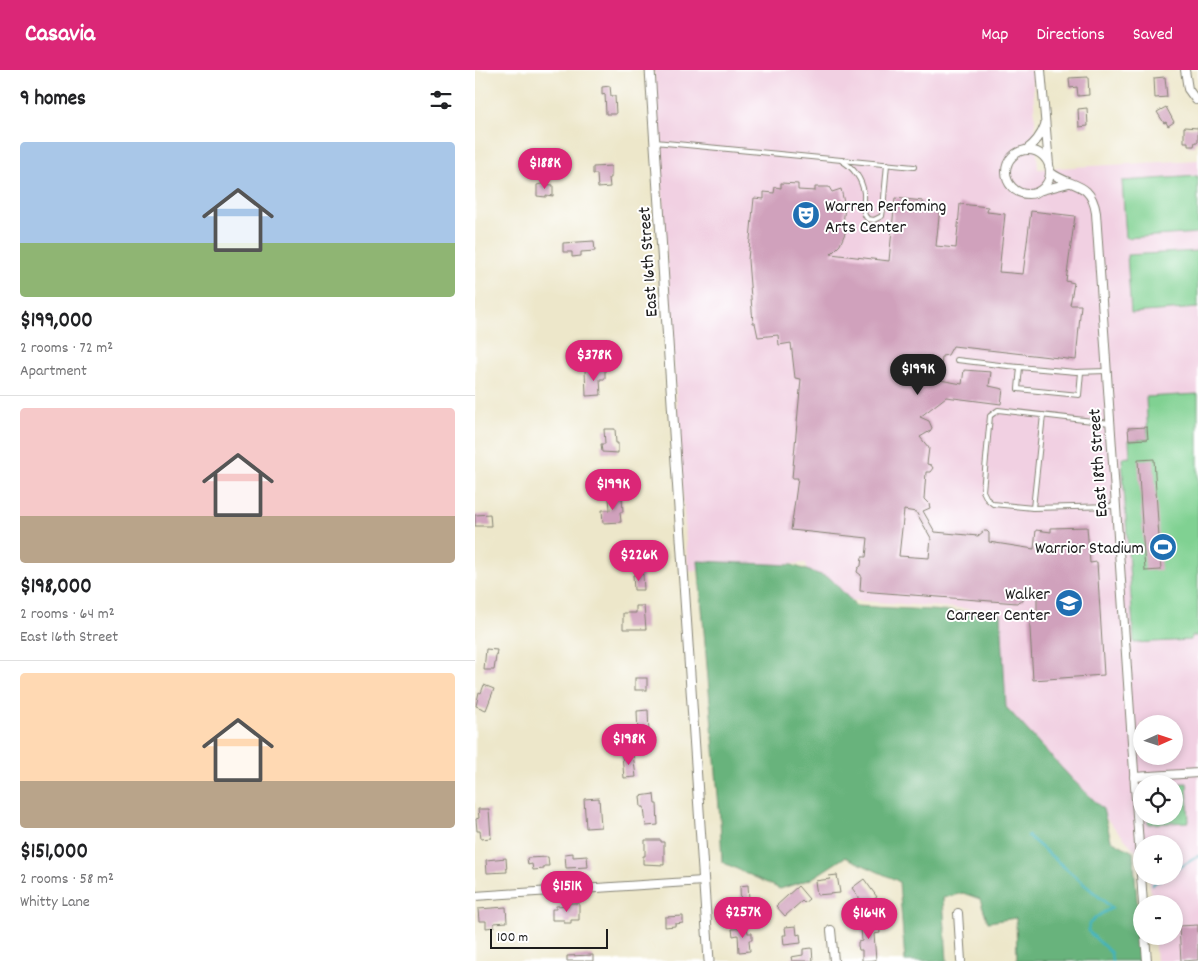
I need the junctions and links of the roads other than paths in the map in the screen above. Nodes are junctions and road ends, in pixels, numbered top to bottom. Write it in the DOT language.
graph roads {
  1 [pos="651,70"];
  2 [pos="1041,70"];
  3 [pos="1185,70"];
  4 [pos="1196,100"];
  5 [pos="1045,125"];
  6 [pos="655,142"];
  7 [pos="1026,150"];
  8 [pos="840,160"];
  9 [pos="887,164"];
  10 [pos="914,167"];
  11 [pos="1049,169"];
  12 [pos="1071,183"];
  13 [pos="1041,190"];
  14 [pos="957,360"];
  15 [pos="1020,367"];
  16 [pos="1081,372"];
  17 [pos="1106,372"];
  18 [pos="1043,415"];
  19 [pos="1110,423"];
  20 [pos="1115,506"];
  21 [pos="1033,508"];
  22 [pos="1198,773"];
  23 [pos="1134,775"];
  24 [pos="1166,775"];
  25 [pos="1137,825"];
  26 [pos="703,881"];
  27 [pos="1142,895"];
  28 [pos="475,896"];
  29 [pos="958,913"];
  30 [pos="831,930"];
  31 [pos="1146,945"];
  32 [pos="709,961"];
  33 [pos="834,961"];
  34 [pos="961,961"];
  35 [pos="1147,961"];
  1 -- 6 [label="street, East 16th Street"];
  2 -- 5 [label="street"];
  3 -- 4 [label="street"];
  5 -- 7 [label="street"];
  5 -- 11 [label="street"];
  6 -- 8 [label="lane"];
  6 -- 26 [label="street, East 16th Street"];
  7 -- 11 [label="street"];
  7 -- 13 [label="street"];
  8 -- 9 [label="lane"];
  8 -- 9 [label="lane"];
  9 -- 10 [label="lane"];
  11 -- 12 [label="street, East 18th Street"];
  11 -- 13 [label="street"];
  12 -- 13 [label="street"];
  12 -- 17 [label="street, East 18th Street"];
  14 -- 15 [label="lane"];
  15 -- 16 [label="lane"];
  15 -- 16 [label="lane"];
  16 -- 17 [label="lane"];
  17 -- 19 [label="street, East 18th Street"];
  18 -- 19 [label="lane"];
  18 -- 21 [label="lane"];
  18 -- 21 [label="lane"];
  19 -- 20 [label="street, East 18th Street"];
  20 -- 21 [label="lane"];
  20 -- 23 [label="street, East 18th Street"];
  22 -- 24 [label="street"];
  25 -- 27 [label="street, East 18th Street"];
  26 -- 28 [label="street"];
  26 -- 32 [label="street, East 16th Street"];
  29 -- 34 [label="street"];
  30 -- 33 [label="street"];
  31 -- 35 [label="street"];
}
